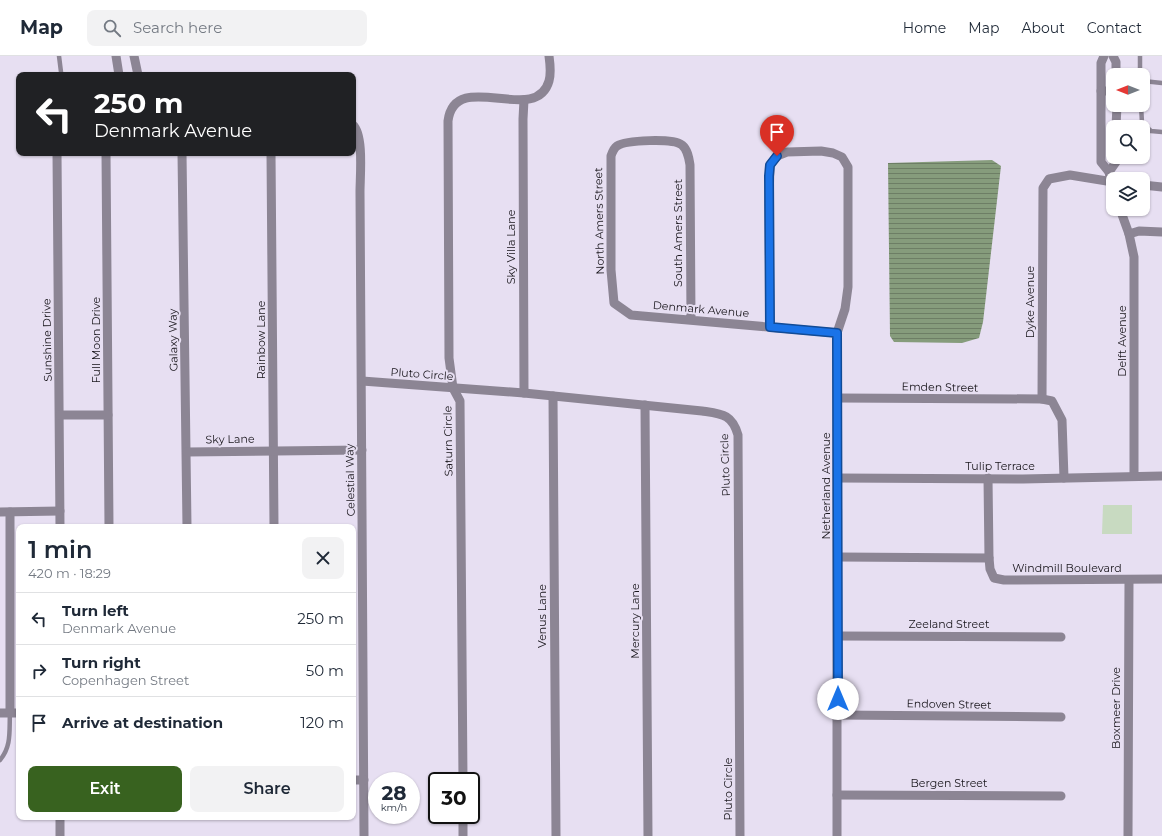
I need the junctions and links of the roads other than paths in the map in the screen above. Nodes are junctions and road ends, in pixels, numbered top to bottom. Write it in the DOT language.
graph roads {
  1 [pos="59,56"];
  2 [pos="116,56"];
  3 [pos="134,56"];
  4 [pos="549,56"];
  5 [pos="1104,56"];
  6 [pos="1113,56"];
  7 [pos="1140,56"];
  8 [pos="1116,68"];
  9 [pos="1140,68"];
  10 [pos="61,72"];
  11 [pos="119,72"];
  12 [pos="137,72"];
  13 [pos="1150,82"];
  14 [pos="1162,83"];
  15 [pos="1102,91"];
  16 [pos="1106,91"];
  17 [pos="524,100"];
  18 [pos="1141,112"];
  19 [pos="356,128"];
  20 [pos="1162,132"];
  21 [pos="683,147"];
  22 [pos="57,156"];
  23 [pos="106,156"];
  24 [pos="182,156"];
  25 [pos="271,156"];
  26 [pos="1107,172"];
  27 [pos="1106,178"];
  28 [pos="1150,186"];
  29 [pos="1162,187"];
  30 [pos="1123,216"];
  31 [pos="1162,232"];
  32 [pos="1129,234"];
  33 [pos="614,303"];
  34 [pos="691,319"];
  35 [pos="770,327"];
  36 [pos="837,333"];
  37 [pos="362,381"];
  38 [pos="453,388"];
  39 [pos="524,393"];
  40 [pos="553,396"];
  41 [pos="838,398"];
  42 [pos="1042,399"];
  43 [pos="645,405"];
  44 [pos="60,414"];
  45 [pos="108,415"];
  46 [pos="273,450"];
  47 [pos="362,450"];
  48 [pos="186,452"];
  49 [pos="1134,475"];
  50 [pos="1162,476"];
  51 [pos="838,478"];
  52 [pos="988,478"];
  53 [pos="1064,478"];
  54 [pos="60,511"];
  55 [pos="0,512"];
  56 [pos="10,512"];
  57 [pos="60,524"];
  58 [pos="109,524"];
  59 [pos="187,524"];
  60 [pos="274,524"];
  61 [pos="838,557"];
  62 [pos="989,558"];
  63 [pos="1162,579"];
  64 [pos="1129,580"];
  65 [pos="838,636"];
  66 [pos="1061,637"];
  67 [pos="0,713"];
  68 [pos="14,713"];
  69 [pos="837,715"];
  70 [pos="1061,717"];
  71 [pos="0,760"];
  72 [pos="463,772"];
  73 [pos="356,780"];
  74 [pos="364,780"];
  75 [pos="837,795"];
  76 [pos="1061,796"];
  77 [pos="60,820"];
  78 [pos="463,824"];
  79 [pos="60,836"];
  80 [pos="364,836"];
  81 [pos="463,836"];
  82 [pos="556,836"];
  83 [pos="648,836"];
  84 [pos="740,836"];
  85 [pos="837,836"];
  86 [pos="1128,836"];
  1 -- 10 [label="lane"];
  2 -- 11 [label="street"];
  3 -- 12 [label="street"];
  4 -- 17 [label="street"];
  5 -- 15 [label="street"];
  6 -- 8 [label="street"];
  7 -- 9 [label="lane"];
  13 -- 14 [label="lane"];
  15 -- 16 [label="street"];
  15 -- 26 [label="street"];
  17 -- 38 [label="street, Saturn Circle"];
  17 -- 39 [label="street, Sky Villa Lane"];
  18 -- 20 [label="lane"];
  19 -- 37 [label="street, Celestial Way"];
  21 -- 33 [label="street, North Amers Street"];
  21 -- 34 [label="street, South Amers Street"];
  22 -- 44 [label="street, Sunshine Drive"];
  23 -- 45 [label="street, Full Moon Drive"];
  24 -- 48 [label="street, Galaxy Way"];
  25 -- 46 [label="street, Rainbow Lane"];
  27 -- 42 [label="street, Dyke Avenue"];
  28 -- 29 [label="street"];
  30 -- 32 [label="street, Delft Avenue"];
  31 -- 32 [label="street"];
  32 -- 49 [label="street, Delft Avenue"];
  33 -- 34 [label="street, Denmark Avenue"];
  34 -- 35 [label="street, Denmark Avenue"];
  35 -- 36 [label="street, Denmark Avenue"];
  35 -- 36 [label="street, Netherland Avenue"];
  36 -- 41 [label="street, Netherland Avenue"];
  37 -- 38 [label="street, Pluto Circle"];
  37 -- 47 [label="street, Celestial Way"];
  38 -- 39 [label="street, Pluto Circle"];
  38 -- 72 [label="street, Saturn Circle"];
  39 -- 40 [label="street, Pluto Circle"];
  40 -- 43 [label="street, Pluto Circle"];
  40 -- 82 [label="street, Venus Lane"];
  41 -- 42 [label="street, Emden Street"];
  41 -- 51 [label="street, Netherland Avenue"];
  42 -- 53 [label="street"];
  43 -- 83 [label="street, Mercury Lane"];
  43 -- 84 [label="street, Pluto Circle"];
  44 -- 45 [label="street"];
  44 -- 54 [label="street, Sunshine Drive"];
  45 -- 58 [label="street, Full Moon Drive"];
  46 -- 47 [label="street, Sky Lane"];
  46 -- 48 [label="street, Sky Lane"];
  46 -- 60 [label="street, Rainbow Lane"];
  47 -- 74 [label="street, Celestial Way"];
  48 -- 59 [label="street, Galaxy Way"];
  49 -- 50 [label="street, Tulip Terrace"];
  49 -- 53 [label="street, Tulip Terrace"];
  51 -- 52 [label="street, Tulip Terrace"];
  51 -- 61 [label="street, Netherland Avenue"];
  52 -- 53 [label="street, Tulip Terrace"];
  52 -- 62 [label="street, Windmill Boulevard"];
  54 -- 56 [label="street"];
  54 -- 57 [label="street, Sunshine Drive"];
  55 -- 56 [label="street"];
  56 -- 68 [label="street"];
  61 -- 62 [label="street"];
  61 -- 65 [label="street, Netherland Avenue"];
  62 -- 64 [label="street, Windmill Boulevard"];
  63 -- 64 [label="street, Windmill Boulevard"];
  64 -- 86 [label="street, Boxmeer Drive"];
  65 -- 66 [label="street, Zeeland Street"];
  65 -- 69 [label="street, Netherland Avenue"];
  67 -- 68 [label="street"];
  68 -- 71 [label="lane"];
  69 -- 70 [label="street, Endoven Street"];
  69 -- 75 [label="street, Netherland Avenue"];
  73 -- 74 [label="street"];
  74 -- 80 [label="street, Celestial Way"];
  75 -- 76 [label="street, Bergen Street"];
  75 -- 85 [label="street, Netherland Avenue"];
  77 -- 79 [label="street"];
  78 -- 81 [label="street"];
}
